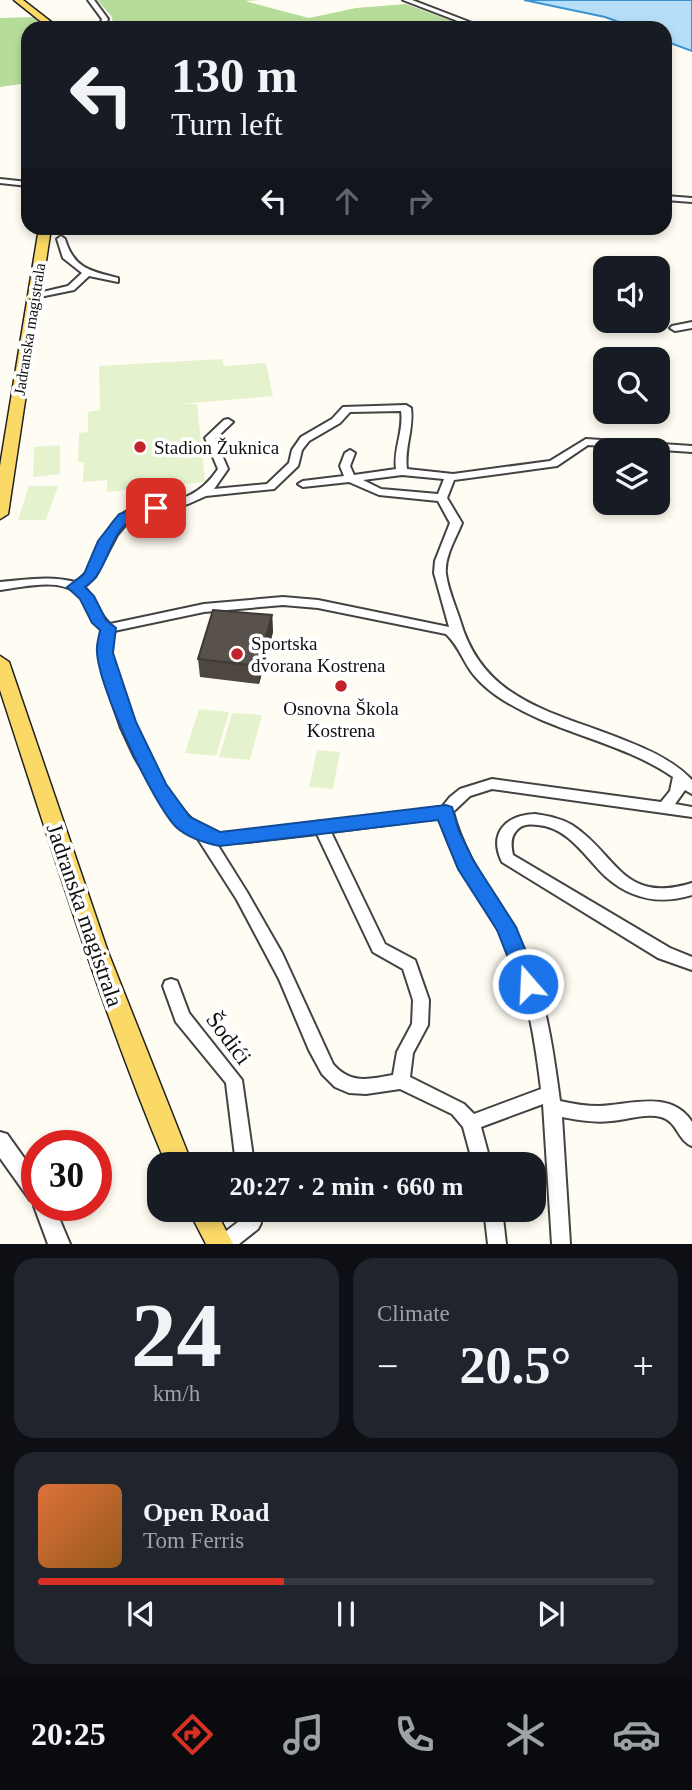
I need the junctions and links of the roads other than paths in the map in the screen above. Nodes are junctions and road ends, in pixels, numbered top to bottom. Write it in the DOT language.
graph roads {
  1 [pos="18,0"];
  2 [pos="90,0"];
  3 [pos="406,0"];
  4 [pos="46,21"];
  5 [pos="104,21"];
  6 [pos="463,21"];
  7 [pos="0,181"];
  8 [pos="21,183"];
  9 [pos="672,199"];
  10 [pos="692,200"];
  11 [pos="44,235"];
  12 [pos="61,239"];
  13 [pos="87,273"];
  14 [pos="115,280"];
  15 [pos="33,297"];
  16 [pos="692,326"];
  17 [pos="675,328"];
  18 [pos="228,422"];
  19 [pos="692,449"];
  20 [pos="350,453"];
  21 [pos="402,472"];
  22 [pos="450,477"];
  23 [pos="350,478"];
  24 [pos="303,484"];
  25 [pos="206,492"];
  26 [pos="442,498"];
  27 [pos="0,514"];
  28 [pos="0,586"];
  29 [pos="75,587"];
  30 [pos="108,628"];
  31 [pos="458,636"];
  32 [pos="0,662"];
  33 [pos="680,776"];
  34 [pos="692,789"];
  35 [pos="664,808"];
  36 [pos="446,812"];
  37 [pos="692,812"];
  38 [pos="321,826"];
  39 [pos="204,836"];
  40 [pos="692,888"];
  41 [pos="692,964"];
  42 [pos="171,986"];
  43 [pos="401,1081"];
  44 [pos="552,1100"];
  45 [pos="471,1123"];
  46 [pos="692,1138"];
  47 [pos="0,1141"];
  48 [pos="174,1152"];
  49 [pos="243,1152"];
  50 [pos="479,1152"];
  51 [pos="21,1171"];
  52 [pos="50,1221"];
  53 [pos="209,1222"];
  54 [pos="252,1222"];
  55 [pos="494,1222"];
  56 [pos="59,1244"];
  57 [pos="222,1244"];
  58 [pos="497,1244"];
  59 [pos="561,1244"];
  1 -- 4 [label="main road"];
  2 -- 5 [label="street"];
  3 -- 6 [label="street"];
  7 -- 8 [label="street"];
  9 -- 10 [label="street"];
  11 -- 15 [label="main road, Jadranska magistrala"];
  12 -- 13 [label="street"];
  13 -- 14 [label="street"];
  13 -- 15 [label="street"];
  15 -- 27 [label="main road, Jadranska magistrala"];
  16 -- 17 [label="street"];
  18 -- 25 [label="street"];
  19 -- 22 [label="street"];
  20 -- 23 [label="street"];
  21 -- 22 [label="street"];
  21 -- 23 [label="street"];
  21 -- 25 [label="street"];
  22 -- 26 [label="street"];
  23 -- 24 [label="street"];
  23 -- 26 [label="street"];
  25 -- 29 [label="street"];
  26 -- 31 [label="street"];
  28 -- 29 [label="street"];
  29 -- 30 [label="street"];
  30 -- 31 [label="street"];
  30 -- 39 [label="street"];
  31 -- 33 [label="street"];
  32 -- 48 [label="main road, Jadranska magistrala"];
  33 -- 34 [label="street"];
  33 -- 35 [label="street"];
  35 -- 36 [label="street"];
  35 -- 37 [label="street"];
  36 -- 38 [label="street"];
  36 -- 44 [label="street"];
  38 -- 39 [label="street"];
  38 -- 43 [label="street"];
  39 -- 43 [label="street"];
  40 -- 41 [label="street"];
  42 -- 49 [label="street, Šodići"];
  43 -- 45 [label="street"];
  44 -- 45 [label="street"];
  44 -- 46 [label="street"];
  44 -- 59 [label="street"];
  45 -- 50 [label="street"];
  47 -- 51 [label="street"];
  52 -- 56 [label="street"];
  53 -- 57 [label="main road"];
  54 -- 57 [label="street"];
  55 -- 58 [label="street"];
}
